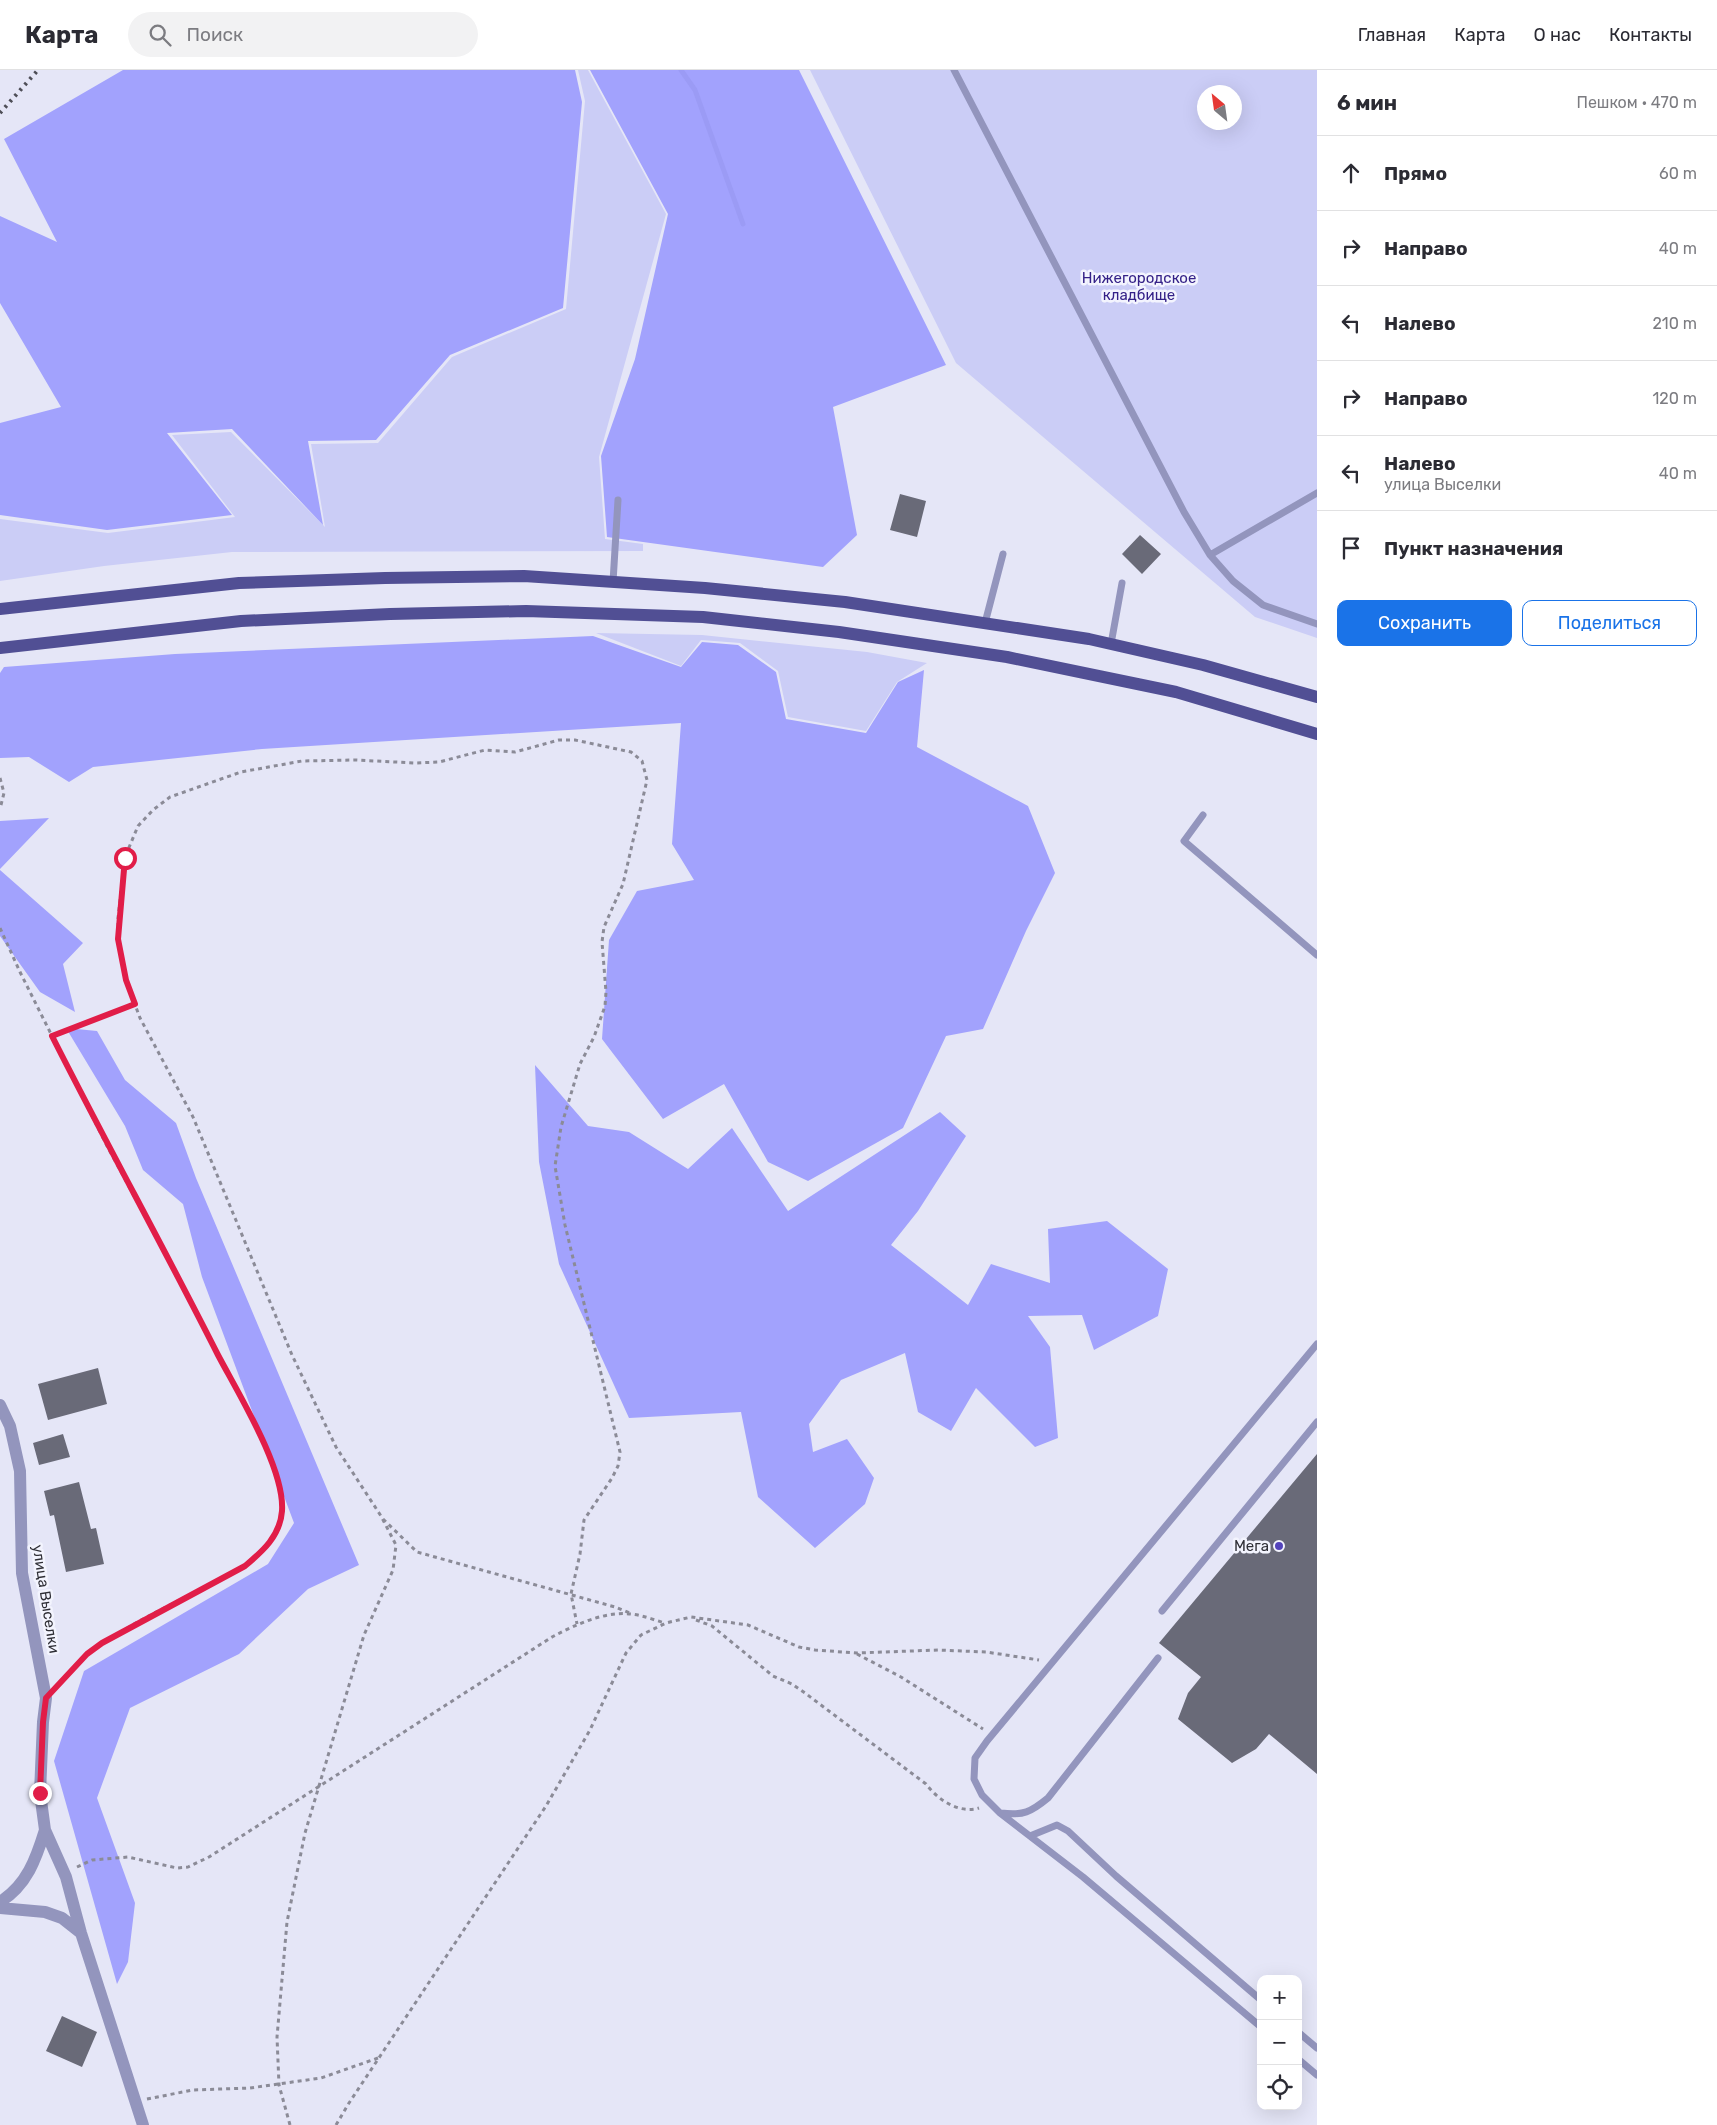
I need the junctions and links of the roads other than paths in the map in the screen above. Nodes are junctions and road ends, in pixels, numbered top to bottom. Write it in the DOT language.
graph roads {
  1 [pos="954,70"];
  2 [pos="1317,493"];
  3 [pos="618,500"];
  4 [pos="1003,554"];
  5 [pos="1210,555"];
  6 [pos="613,582"];
  7 [pos="1122,583"];
  8 [pos="0,609"];
  9 [pos="985,623"];
  10 [pos="1317,624"];
  11 [pos="1111,644"];
  12 [pos="0,648"];
  13 [pos="1317,697"];
  14 [pos="1317,734"];
  15 [pos="1203,815"];
  16 [pos="1317,955"];
  17 [pos="1317,1344"];
  18 [pos="0,1405"];
  19 [pos="1317,1422"];
  20 [pos="1162,1611"];
  21 [pos="1158,1658"];
  22 [pos="1000,1813"];
  23 [pos="45,1830"];
  24 [pos="1030,1836"];
  25 [pos="0,1902"];
  26 [pos="0,1908"];
  27 [pos="82,1933"];
  28 [pos="1257,1997"];
  29 [pos="1257,2024"];
  30 [pos="1302,2035"];
  31 [pos="1317,2048"];
  32 [pos="1302,2062"];
  33 [pos="1317,2075"];
  34 [pos="143,2125"];
  1 -- 5 [label="lane"];
  2 -- 5 [label="lane"];
  3 -- 6 [label="lane"];
  4 -- 9 [label="lane"];
  5 -- 10 [label="lane"];
  6 -- 8 [label="main road"];
  6 -- 9 [label="main road"];
  7 -- 11 [label="lane"];
  9 -- 11 [label="main road"];
  11 -- 13 [label="main road"];
  12 -- 14 [label="main road"];
  15 -- 16 [label="lane"];
  17 -- 22 [label="lane"];
  18 -- 23 [label="street, улица Выселки"];
  19 -- 20 [label="lane"];
  21 -- 22 [label="lane"];
  22 -- 24 [label="lane"];
  23 -- 25 [label="street"];
  23 -- 27 [label="street"];
  24 -- 28 [label="lane"];
  24 -- 29 [label="lane"];
  26 -- 27 [label="street"];
  27 -- 34 [label="street"];
  30 -- 31 [label="lane"];
  32 -- 33 [label="lane"];
}
